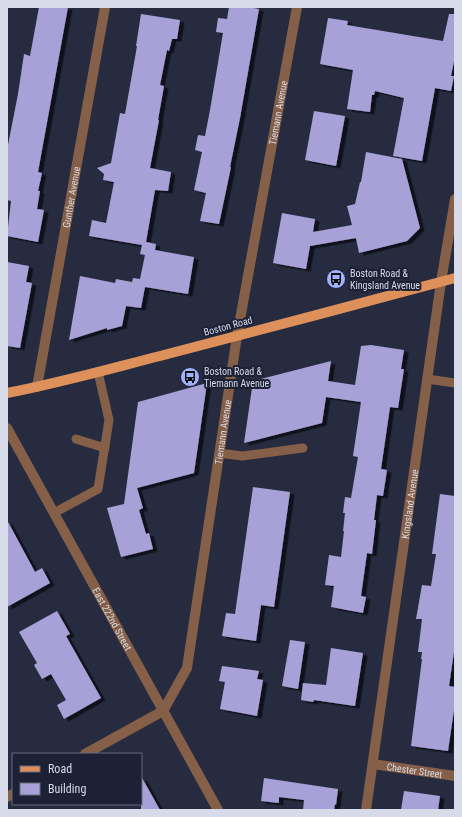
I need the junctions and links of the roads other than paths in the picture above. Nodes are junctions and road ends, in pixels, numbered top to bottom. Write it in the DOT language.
graph roads {
  1 [pos="105,7"];
  2 [pos="297,7"];
  3 [pos="455,198"];
  4 [pos="455,278"];
  5 [pos="441,282"];
  6 [pos="237,336"];
  7 [pos="98,372"];
  8 [pos="427,379"];
  9 [pos="455,383"];
  10 [pos="37,387"];
  11 [pos="7,393"];
  12 [pos="7,428"];
  13 [pos="76,439"];
  14 [pos="105,448"];
  15 [pos="303,448"];
  16 [pos="219,453"];
  17 [pos="54,513"];
  18 [pos="163,711"];
  19 [pos="87,753"];
  20 [pos="373,764"];
  21 [pos="455,776"];
  22 [pos="218,810"];
  23 [pos="366,810"];
  1 -- 10 [label="street, Gunther Avenue"];
  2 -- 6 [label="street, Tiemann Avenue"];
  3 -- 5 [label="street, Kingsland Avenue"];
  4 -- 5 [label="main road, Boston Road"];
  5 -- 6 [label="main road, Boston Road"];
  5 -- 8 [label="street, Kingsland Avenue"];
  6 -- 7 [label="main road, Boston Road"];
  6 -- 16 [label="street, Tiemann Avenue"];
  7 -- 10 [label="main road, Boston Road"];
  7 -- 14 [label="lane"];
  8 -- 9 [label="lane"];
  8 -- 20 [label="street, Kingsland Avenue"];
  10 -- 11 [label="main road, Boston Road"];
  12 -- 17 [label="street, East 222nd Street"];
  13 -- 14 [label="lane"];
  14 -- 17 [label="lane"];
  15 -- 16 [label="lane"];
  16 -- 18 [label="street, Tiemann Avenue"];
  17 -- 18 [label="street, East 222nd Street"];
  18 -- 19 [label="street"];
  18 -- 22 [label="street, East 222nd Street"];
  20 -- 21 [label="street, Chester Street"];
  20 -- 23 [label="street, Kingsland Avenue"];
}
